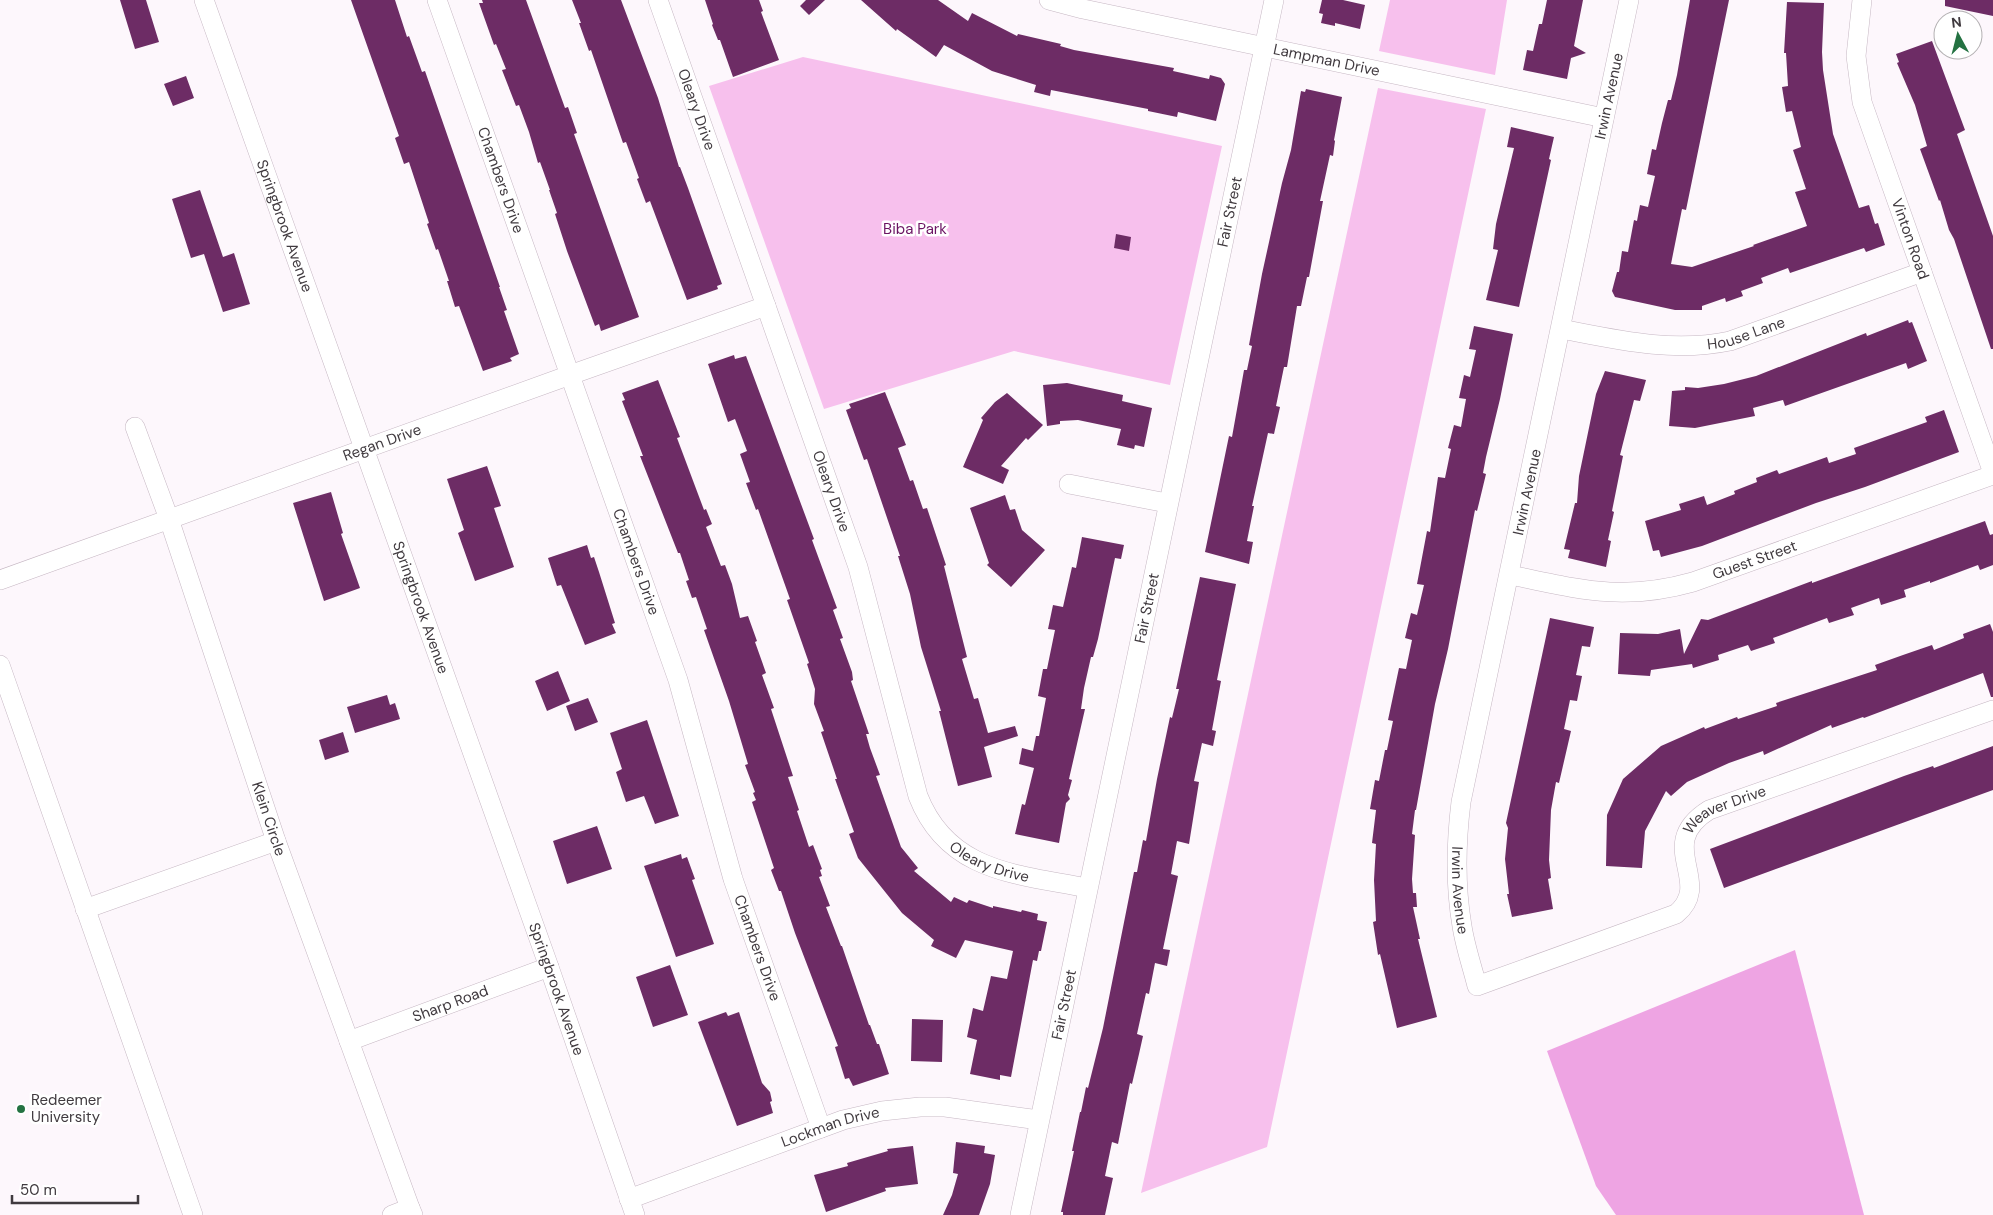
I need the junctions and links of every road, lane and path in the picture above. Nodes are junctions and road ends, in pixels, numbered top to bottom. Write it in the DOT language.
graph roads {
  1 [pos="204,0"];
  2 [pos="437,0"];
  3 [pos="658,0"];
  4 [pos="1049,0"];
  5 [pos="1274,0"];
  6 [pos="1629,0"];
  7 [pos="1862,0"];
  8 [pos="1264,47"];
  9 [pos="1604,118"];
  10 [pos="1922,272"];
  11 [pos="766,306"];
  12 [pos="1561,329"];
  13 [pos="570,375"];
  14 [pos="135,426"];
  15 [pos="363,449"];
  16 [pos="1993,474"];
  17 [pos="1069,484"];
  18 [pos="1167,503"];
  19 [pos="169,518"];
  20 [pos="1510,575"];
  21 [pos="0,580"];
  22 [pos="0,665"];
  23 [pos="1993,710"];
  24 [pos="276,841"];
  25 [pos="1087,888"];
  26 [pos="85,909"];
  27 [pos="549,967"];
  28 [pos="1477,986"];
  29 [pos="349,1041"];
  30 [pos="1039,1120"];
  31 [pos="821,1128"];
  32 [pos="632,1207"];
  33 [pos="412,1212"];
  34 [pos="193,1215"];
  35 [pos="392,1215"];
  36 [pos="1020,1215"];
  1 -- 15 [label="street, Springbrook Avenue"];
  2 -- 13 [label="street, Chambers Drive"];
  3 -- 11 [label="street, Oleary Drive"];
  4 -- 8 [label="street, Lampman Drive"];
  5 -- 8 [label="street, Fair Street"];
  6 -- 9 [label="street, Irwin Avenue"];
  7 -- 10 [label="street, Vinton Road"];
  8 -- 9 [label="street, Lampman Drive"];
  8 -- 18 [label="street, Fair Street"];
  9 -- 12 [label="street, Irwin Avenue"];
  10 -- 12 [label="street, House Lane"];
  10 -- 16 [label="street, Vinton Road"];
  11 -- 13 [label="street, Regan Drive"];
  11 -- 25 [label="street, Oleary Drive"];
  12 -- 20 [label="street, Irwin Avenue"];
  13 -- 15 [label="street, Regan Drive"];
  13 -- 31 [label="street, Chambers Drive"];
  14 -- 19 [label="street, Klein Circle"];
  15 -- 19 [label="street, Regan Drive"];
  15 -- 27 [label="street, Springbrook Avenue"];
  16 -- 20 [label="street, Guest Street"];
  17 -- 18 [label="street"];
  18 -- 25 [label="street, Fair Street"];
  19 -- 21 [label="street, Regan Drive"];
  19 -- 24 [label="street, Klein Circle"];
  20 -- 28 [label="street, Irwin Avenue"];
  22 -- 26 [label="street"];
  23 -- 28 [label="street, Weaver Drive"];
  24 -- 26 [label="street"];
  24 -- 29 [label="street, Klein Circle"];
  25 -- 30 [label="street, Fair Street"];
  26 -- 34 [label="street"];
  27 -- 29 [label="street, Sharp Road"];
  27 -- 32 [label="street, Springbrook Avenue"];
  29 -- 33 [label="street, Klein Circle"];
  30 -- 31 [label="street, Lockman Drive"];
  30 -- 36 [label="street, Fair Street"];
  31 -- 32 [label="street, Lockman Drive"];
  33 -- 35 [label="street, Klein Circle"];
}
